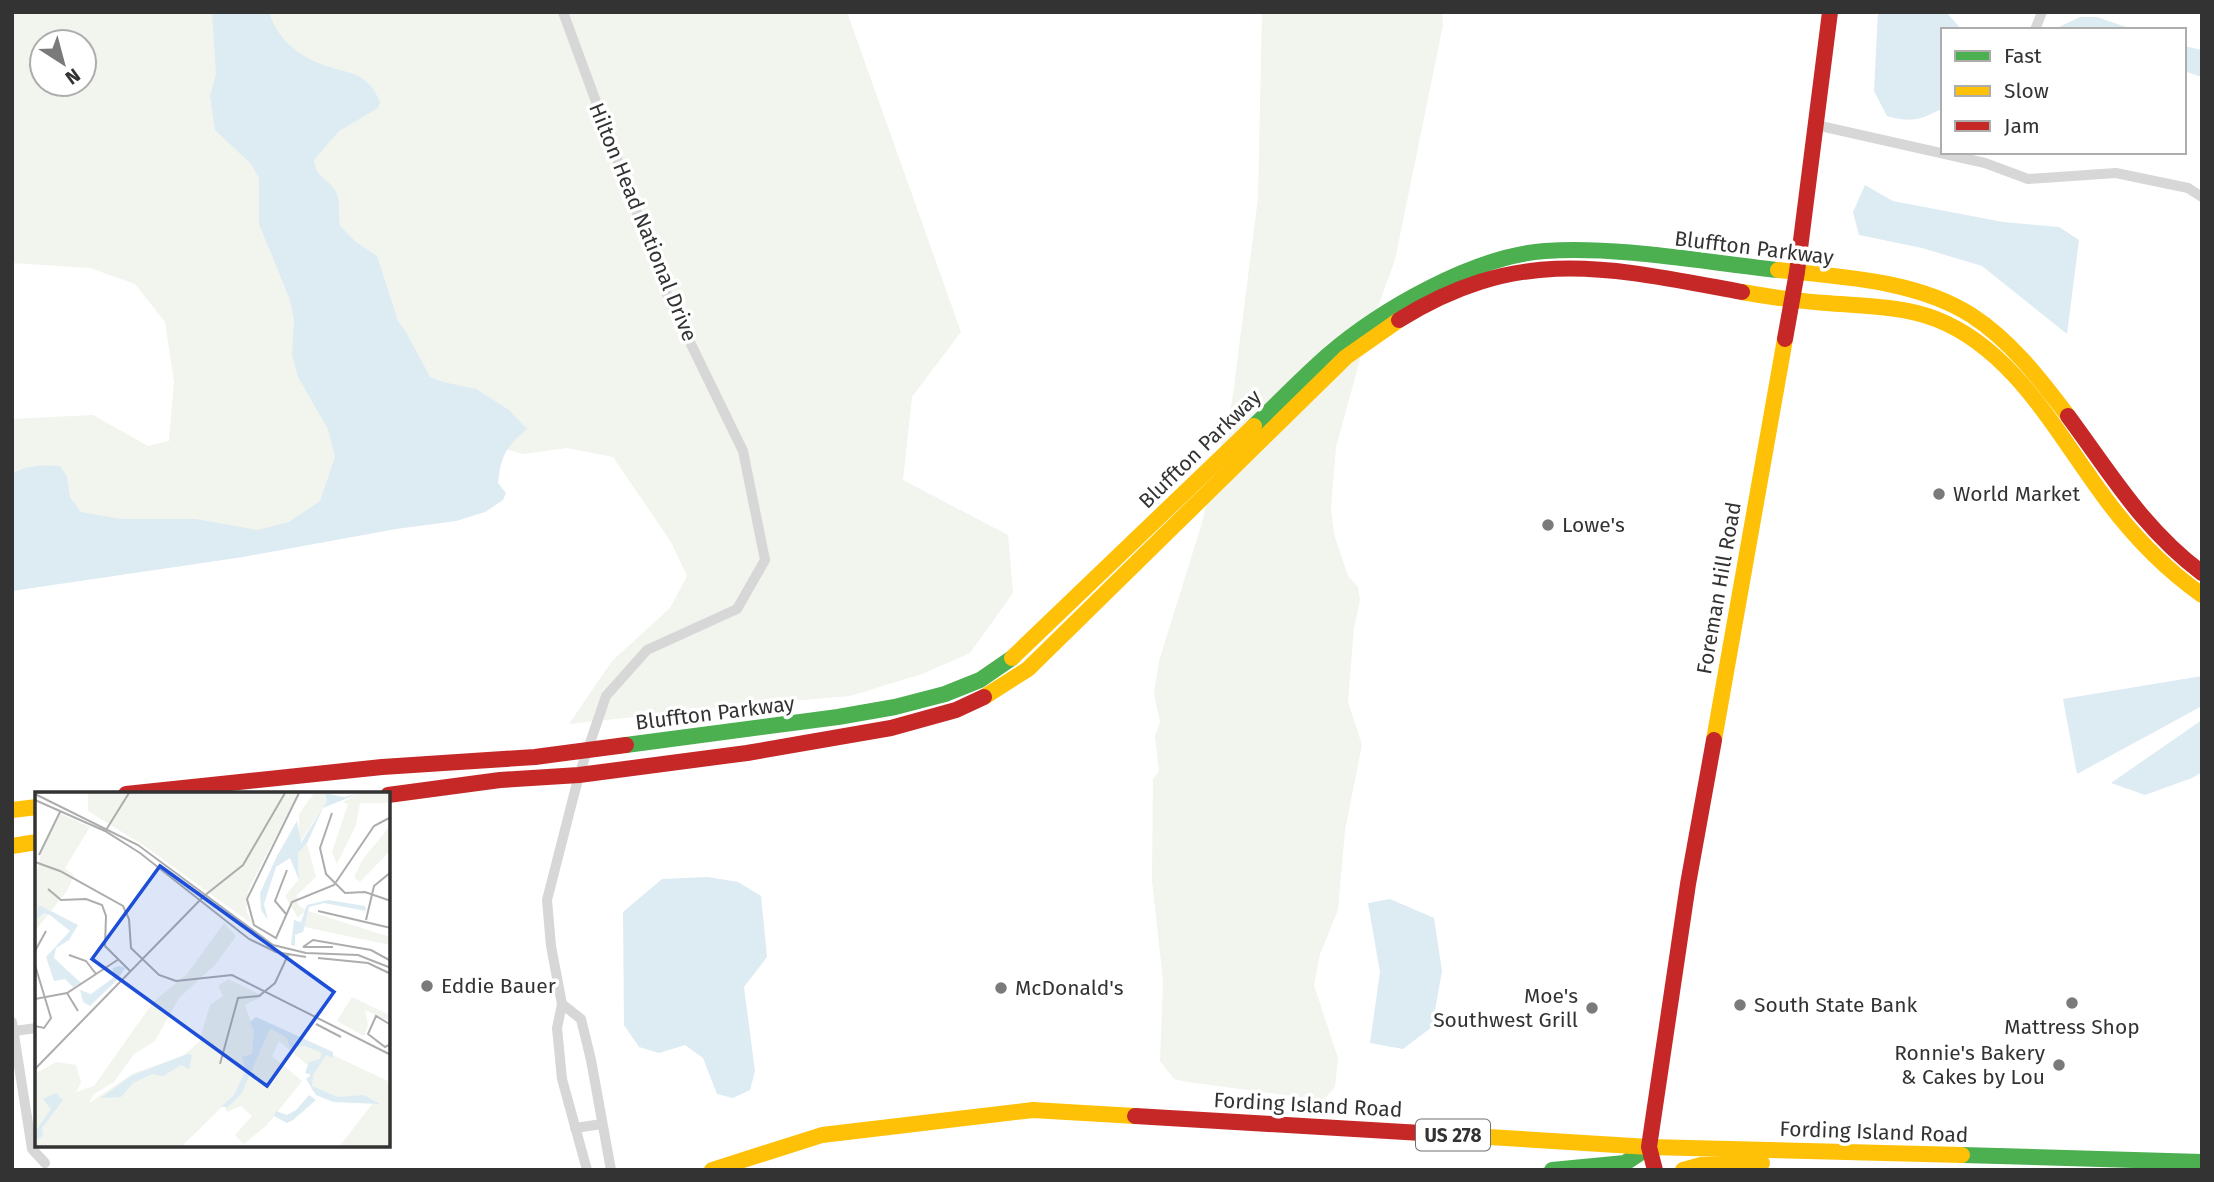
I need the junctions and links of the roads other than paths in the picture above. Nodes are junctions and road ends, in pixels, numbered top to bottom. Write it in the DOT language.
graph roads {
  1 [pos="563,12"];
  2 [pos="1830,12"];
  3 [pos="1816,125"];
  4 [pos="1941,149"];
  5 [pos="1966,154"];
  6 [pos="1987,158"];
  7 [pos="2202,197"];
  8 [pos="1797,272"];
  9 [pos="1792,300"];
  10 [pos="2202,573"];
  11 [pos="2202,595"];
  12 [pos="587,750"];
  13 [pos="579,775"];
  14 [pos="136,792"];
  15 [pos="390,795"];
  16 [pos="35,807"];
  17 [pos="12,810"];
  18 [pos="35,842"];
  19 [pos="12,846"];
  20 [pos="562,1004"];
  21 [pos="13,1027"];
  22 [pos="35,1028"];
  23 [pos="602,1124"];
  24 [pos="575,1128"];
  25 [pos="1649,1146"];
  26 [pos="1928,1154"];
  27 [pos="2202,1162"];
  28 [pos="45,1163"];
  29 [pos="587,1170"];
  30 [pos="611,1170"];
  31 [pos="712,1170"];
  32 [pos="1552,1170"];
  33 [pos="1655,1170"];
  34 [pos="1683,1170"];
  1 -- 12 [label="street, Hilton Head National Drive"];
  2 -- 3 [label="main road, Foreman Hill Road"];
  3 -- 4 [label="street"];
  3 -- 8 [label="main road, Foreman Hill Road"];
  5 -- 6 [label="street"];
  6 -- 7 [label="street"];
  8 -- 9 [label="main road, Foreman Hill Road"];
  8 -- 10 [label="main road, Bluffton Parkway"];
  8 -- 12 [label="main road, Bluffton Parkway"];
  9 -- 11 [label="main road, Bluffton Parkway"];
  9 -- 13 [label="main road, Bluffton Parkway"];
  9 -- 25 [label="main road, Foreman Hill Road"];
  12 -- 13 [label="street, Hilton Head National Drive"];
  12 -- 14 [label="main road, Bluffton Parkway"];
  13 -- 15 [label="main road, Bluffton Parkway"];
  13 -- 20 [label="street, Hilton Head National Drive"];
  16 -- 17 [label="main road"];
  18 -- 19 [label="main road"];
  20 -- 23 [label="street, Hilton Head National Drive"];
  20 -- 24 [label="street, Hilton Head National Drive"];
  21 -- 22 [label="street"];
  21 -- 28 [label="street"];
  23 -- 24 [label="street"];
  23 -- 30 [label="street, Hilton Head National Drive"];
  24 -- 29 [label="street, Hilton Head National Drive"];
  25 -- 26 [label="main road, Fording Island Road / US 278"];
  25 -- 31 [label="main road, Fording Island Road / US 278"];
  25 -- 32 [label="main road"];
  25 -- 33 [label="main road, Foreman Hill Road"];
  26 -- 27 [label="main road, Fording Island Road / US 278"];
  26 -- 34 [label="main road"];
}
